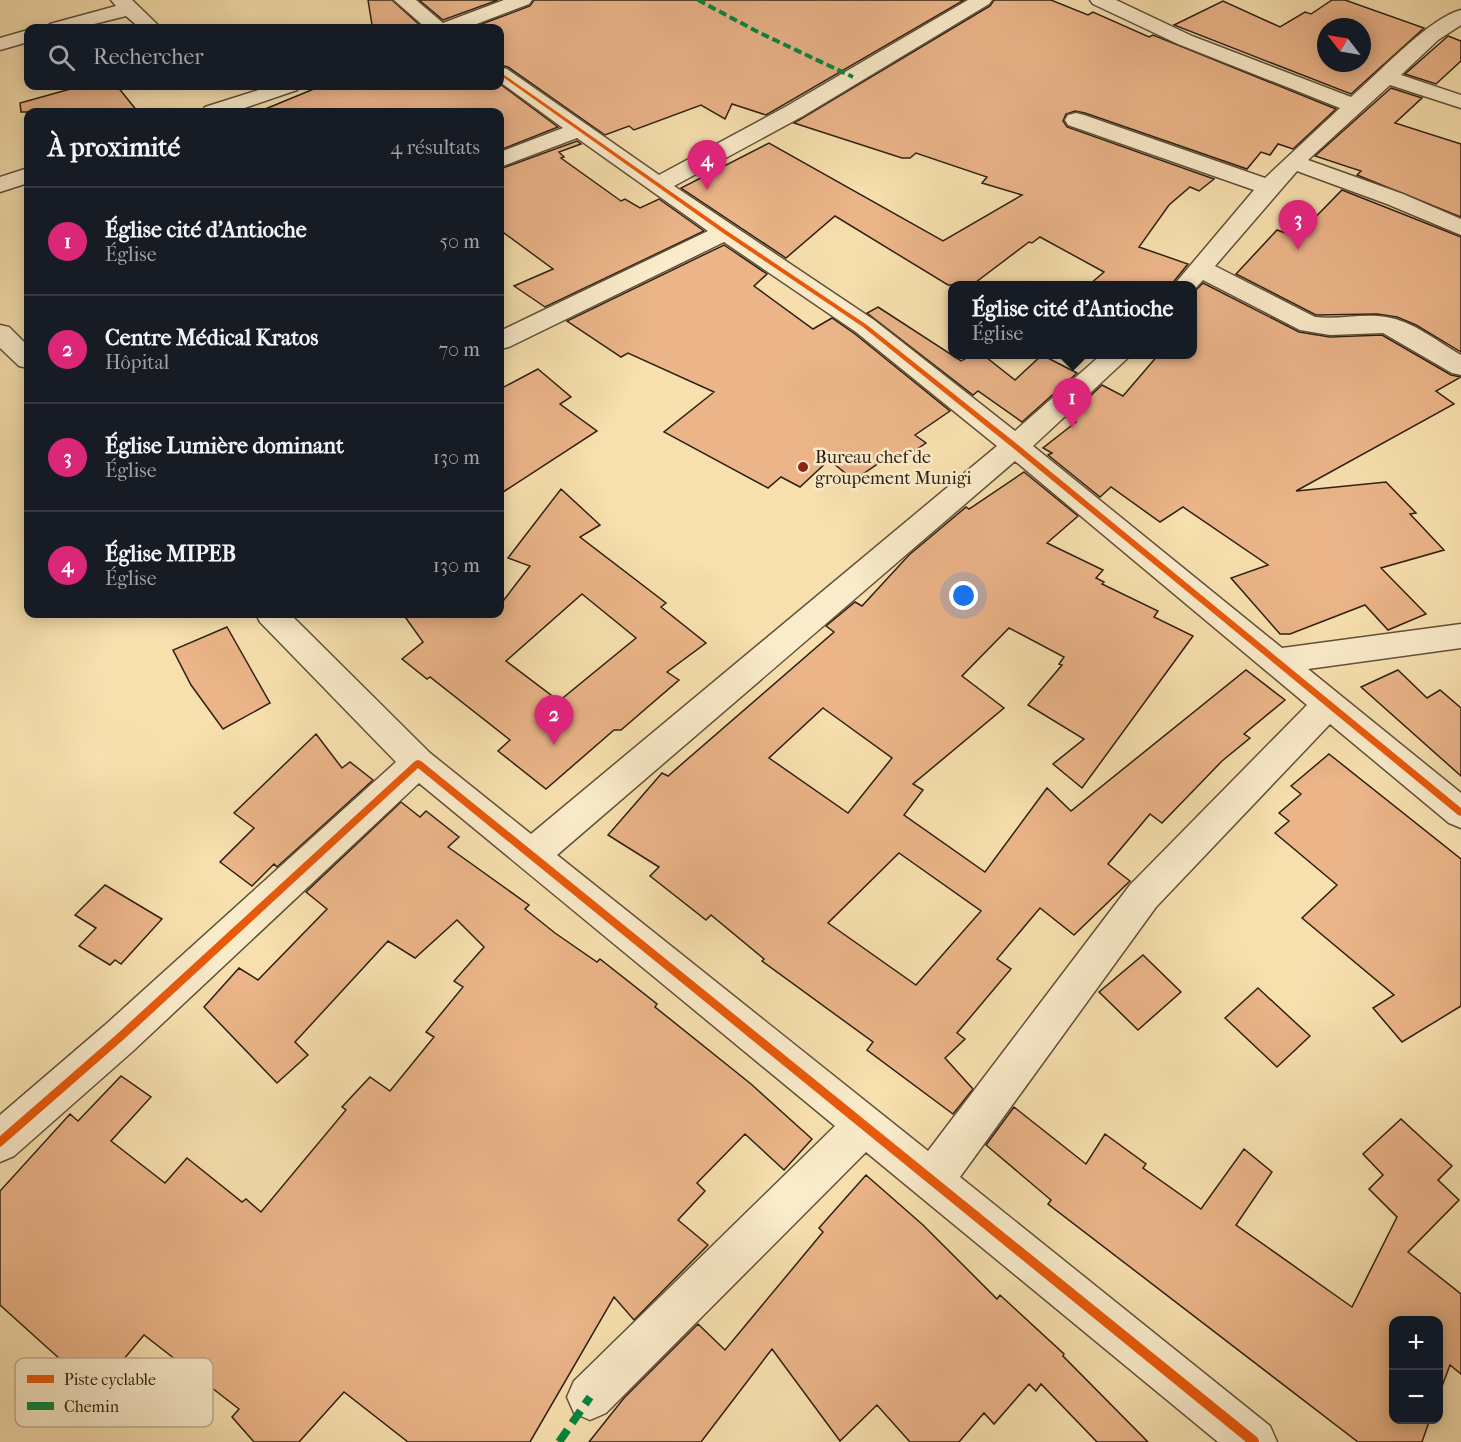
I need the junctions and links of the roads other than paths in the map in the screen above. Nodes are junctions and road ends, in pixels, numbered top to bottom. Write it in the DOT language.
graph roads {
  1 [pos="404,0"];
  2 [pos="522,0"];
  3 [pos="982,0"];
  4 [pos="1101,0"];
  5 [pos="125,4"];
  6 [pos="1461,16"];
  7 [pos="68,24"];
  8 [pos="147,24"];
  9 [pos="432,24"];
  10 [pos="459,24"];
  11 [pos="24,37"];
  12 [pos="0,44"];
  13 [pos="504,76"];
  14 [pos="1387,77"];
  15 [pos="221,90"];
  16 [pos="278,90"];
  17 [pos="1461,102"];
  18 [pos="237,104"];
  19 [pos="1355,106"];
  20 [pos="225,108"];
  21 [pos="1076,120"];
  22 [pos="580,129"];
  23 [pos="504,158"];
  24 [pos="1293,162"];
  25 [pos="24,177"];
  26 [pos="660,184"];
  27 [pos="0,185"];
  28 [pos="1269,187"];
  29 [pos="1461,228"];
  30 [pos="725,232"];
  31 [pos="1193,277"];
  32 [pos="0,333"];
  33 [pos="504,338"];
  34 [pos="24,356"];
  35 [pos="1113,359"];
  36 [pos="1461,367"];
  37 [pos="1015,446"];
  38 [pos="275,618"];
  39 [pos="1461,636"];
  40 [pos="1275,662"];
  41 [pos="1328,705"];
  42 [pos="417,763"];
  43 [pos="1461,813"];
  44 [pos="531,856"];
  45 [pos="864,1126"];
  46 [pos="0,1142"];
  47 [pos="931,1181"];
  48 [pos="590,1397"];
  49 [pos="1254,1442"];
  1 -- 9 [label="street"];
  2 -- 10 [label="street"];
  3 -- 26 [label="street"];
  4 -- 19 [label="street"];
  5 -- 7 [label="street"];
  5 -- 8 [label="street"];
  6 -- 14 [label="street"];
  11 -- 12 [label="street"];
  13 -- 22 [label="street"];
  14 -- 17 [label="street"];
  14 -- 19 [label="street"];
  15 -- 18 [label="street"];
  16 -- 18 [label="street"];
  18 -- 20 [label="street"];
  19 -- 24 [label="street"];
  21 -- 28 [label="street"];
  22 -- 23 [label="street"];
  22 -- 26 [label="street"];
  24 -- 28 [label="street"];
  24 -- 29 [label="street"];
  25 -- 27 [label="street"];
  26 -- 30 [label="street"];
  28 -- 31 [label="street"];
  30 -- 33 [label="street"];
  30 -- 37 [label="street"];
  31 -- 36 [label="street"];
  32 -- 34 [label="street"];
  35 -- 37 [label="street"];
  37 -- 40 [label="street"];
  37 -- 44 [label="street"];
  38 -- 42 [label="street"];
  39 -- 40 [label="street"];
  40 -- 41 [label="street"];
  41 -- 43 [label="street"];
  41 -- 47 [label="street"];
  42 -- 44 [label="street"];
  42 -- 46 [label="street"];
  44 -- 45 [label="street"];
  45 -- 47 [label="street"];
  45 -- 48 [label="street"];
  47 -- 49 [label="street"];
}
